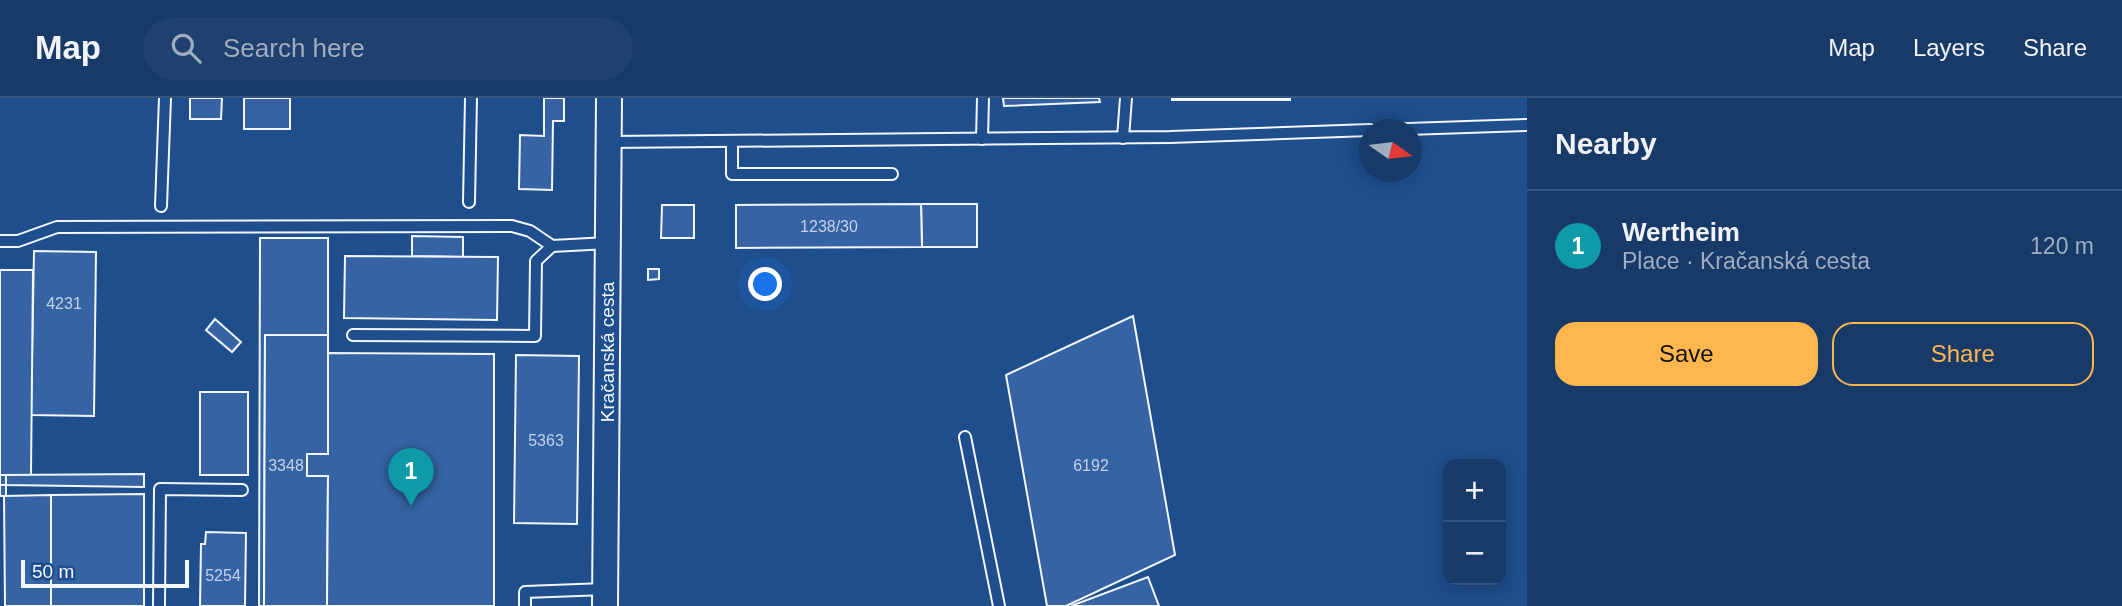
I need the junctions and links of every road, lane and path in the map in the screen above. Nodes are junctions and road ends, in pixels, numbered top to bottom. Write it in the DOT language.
graph roads {
  1 [pos="165,98"];
  2 [pos="471,98"];
  3 [pos="609,98"];
  4 [pos="983,98"];
  5 [pos="1126,98"];
  6 [pos="1527,125"];
  7 [pos="1422,129"];
  8 [pos="1359,130"];
  9 [pos="1123,138"];
  10 [pos="982,139"];
  11 [pos="732,141"];
  12 [pos="609,142"];
  13 [pos="892,174"];
  14 [pos="469,202"];
  15 [pos="160,206"];
  16 [pos="0,241"];
  17 [pos="607,243"];
  18 [pos="552,246"];
  19 [pos="353,335"];
  20 [pos="965,437"];
  21 [pos="242,489"];
  22 [pos="605,598"];
  23 [pos="159,606"];
  24 [pos="525,606"];
  25 [pos="999,606"];
  1 -- 15 [label="lane"];
  2 -- 14 [label="lane"];
  3 -- 12 [label="street, Kračanská cesta"];
  4 -- 10 [label="lane"];
  5 -- 9 [label="lane"];
  6 -- 7 [label="lane"];
  8 -- 9 [label="lane"];
  9 -- 10 [label="lane"];
  10 -- 11 [label="lane"];
  11 -- 12 [label="lane"];
  11 -- 13 [label="lane"];
  12 -- 17 [label="street, Kračanská cesta"];
  16 -- 18 [label="lane"];
  17 -- 18 [label="lane"];
  17 -- 22 [label="street, Kračanská cesta"];
  18 -- 19 [label="lane"];
  20 -- 25 [label="lane"];
  21 -- 23 [label="lane"];
  22 -- 24 [label="lane"];
}
